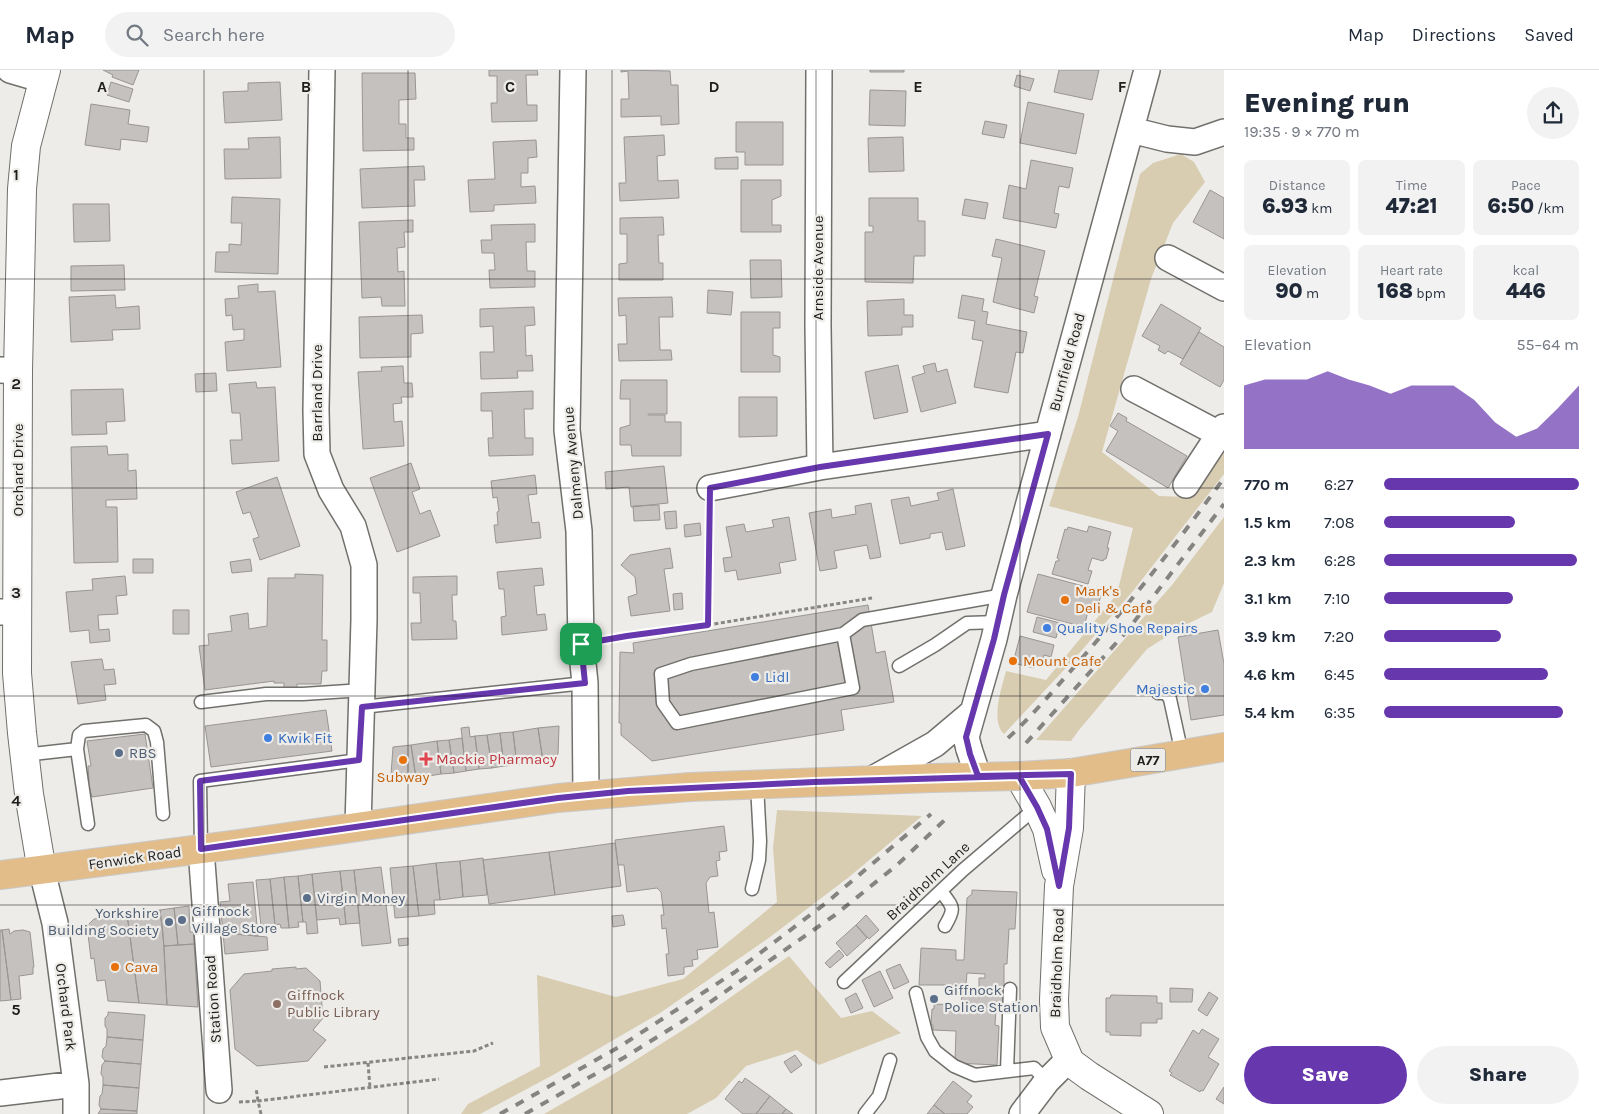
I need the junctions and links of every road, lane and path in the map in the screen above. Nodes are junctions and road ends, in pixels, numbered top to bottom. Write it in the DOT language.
graph roads {
  1 [pos="10,70"];
  2 [pos="322,70"];
  3 [pos="573,70"];
  4 [pos="819,70"];
  5 [pos="1147,70"];
  6 [pos="45,75"];
  7 [pos="1131,130"];
  8 [pos="1224,132"];
  9 [pos="1168,258"];
  10 [pos="1224,288"];
  11 [pos="9,371"];
  12 [pos="1134,389"];
  13 [pos="1222,430"];
  14 [pos="1048,434"];
  15 [pos="820,467"];
  16 [pos="1186,485"];
  17 [pos="710,488"];
  18 [pos="1004,595"];
  19 [pos="875,598"];
  20 [pos="9,612"];
  21 [pos="998,622"];
  22 [pos="708,625"];
  23 [pos="843,634"];
  24 [pos="581,644"];
  25 [pos="899,666"];
  26 [pos="585,683"];
  27 [pos="1158,692"];
  28 [pos="362,698"];
  29 [pos="201,702"];
  30 [pos="973,712"];
  31 [pos="1224,747"];
  32 [pos="77,749"];
  33 [pos="1182,754"];
  34 [pos="24,755"];
  35 [pos="359,760"];
  36 [pos="1071,774"];
  37 [pos="978,776"];
  38 [pos="1019,776"];
  39 [pos="871,780"];
  40 [pos="757,785"];
  41 [pos="586,795"];
  42 [pos="1037,807"];
  43 [pos="163,814"];
  44 [pos="88,824"];
  45 [pos="358,826"];
  46 [pos="201,849"];
  47 [pos="42,871"];
  48 [pos="0,875"];
  49 [pos="1059,886"];
  50 [pos="752,889"];
  51 [pos="940,891"];
  52 [pos="945,926"];
  53 [pos="844,982"];
  54 [pos="1010,990"];
  55 [pos="916,993"];
  56 [pos="493,1043"];
  57 [pos="890,1060"];
  58 [pos="1068,1060"];
  59 [pos="368,1063"];
  60 [pos="324,1067"];
  61 [pos="1007,1071"];
  62 [pos="440,1080"];
  63 [pos="1047,1082"];
  64 [pos="76,1084"];
  65 [pos="256,1088"];
  66 [pos="370,1088"];
  67 [pos="0,1093"];
  68 [pos="225,1096"];
  69 [pos="258,1101"];
  70 [pos="76,1114"];
  71 [pos="261,1114"];
  72 [pos="865,1114"];
  73 [pos="1022,1114"];
  74 [pos="1149,1114"];
  1 -- 6 [label="street"];
  2 -- 28 [label="street, Barrland Drive"];
  3 -- 24 [label="street, Dalmeny Avenue"];
  4 -- 15 [label="street, Arnside Avenue"];
  5 -- 7 [label="street, Burnfield Road"];
  6 -- 11 [label="street, Orchard Drive"];
  7 -- 8 [label="street"];
  7 -- 14 [label="street, Burnfield Road"];
  9 -- 10 [label="street"];
  11 -- 20 [label="street, Orchard Drive"];
  12 -- 13 [label="street"];
  13 -- 16 [label="street"];
  14 -- 15 [label="street"];
  14 -- 18 [label="street, Burnfield Road"];
  15 -- 17 [label="street"];
  17 -- 22 [label="path"];
  18 -- 21 [label="street, Burnfield Road"];
  18 -- 23 [label="lane"];
  19 -- 22 [label="path"];
  20 -- 34 [label="street, Orchard Drive"];
  21 -- 25 [label="lane"];
  21 -- 30 [label="street, Burnfield Road"];
  22 -- 24 [label="path"];
  23 -- 23 [label="lane"];
  24 -- 26 [label="street, Dalmeny Avenue"];
  26 -- 28 [label="lane"];
  26 -- 41 [label="street, Dalmeny Avenue"];
  27 -- 33 [label="lane"];
  28 -- 29 [label="lane"];
  28 -- 35 [label="street, Barrland Drive"];
  30 -- 37 [label="street, Burnfield Road, bridge"];
  30 -- 39 [label="street"];
  31 -- 33 [label="main road, Fenwick Road / A77"];
  32 -- 34 [label="lane"];
  32 -- 43 [label="lane"];
  32 -- 44 [label="lane"];
  33 -- 36 [label="main road, Fenwick Road / A77"];
  34 -- 47 [label="street, Orchard Drive"];
  35 -- 45 [label="street, Barrland Drive"];
  35 -- 46 [label="lane"];
  36 -- 38 [label="main road, Fenwick Road / A77"];
  36 -- 49 [label="street, Braidholm Road"];
  37 -- 38 [label="main road, Fenwick Road / A77, bridge"];
  37 -- 39 [label="main road, Fenwick Road / A77, bridge"];
  38 -- 42 [label="street, Braidholm Road"];
  39 -- 40 [label="main road, Fenwick Road / A77"];
  40 -- 41 [label="main road, Fenwick Road / A77"];
  40 -- 50 [label="lane"];
  41 -- 45 [label="main road, Fenwick Road / A77"];
  42 -- 49 [label="street, Braidholm Road"];
  42 -- 51 [label="lane, Braidholm Lane"];
  45 -- 46 [label="main road, Fenwick Road / A77"];
  46 -- 47 [label="main road, Fenwick Road / A77"];
  46 -- 68 [label="street, Station Road"];
  47 -- 48 [label="main road, Fenwick Road / A77"];
  47 -- 64 [label="street, Orchard Park"];
  49 -- 58 [label="street, Braidholm Road"];
  51 -- 52 [label="lane"];
  51 -- 53 [label="lane, Braidholm Lane"];
  54 -- 61 [label="lane"];
  55 -- 61 [label="lane"];
  56 -- 59 [label="path"];
  57 -- 72 [label="lane"];
  58 -- 63 [label="street"];
  58 -- 74 [label="street"];
  59 -- 60 [label="path"];
  59 -- 66 [label="path"];
  61 -- 63 [label="lane"];
  62 -- 66 [label="path"];
  63 -- 73 [label="street"];
  64 -- 67 [label="street"];
  64 -- 70 [label="street, Orchard Park"];
  65 -- 69 [label="path"];
  66 -- 69 [label="path"];
  68 -- 69 [label="path"];
  69 -- 71 [label="path"];
}
